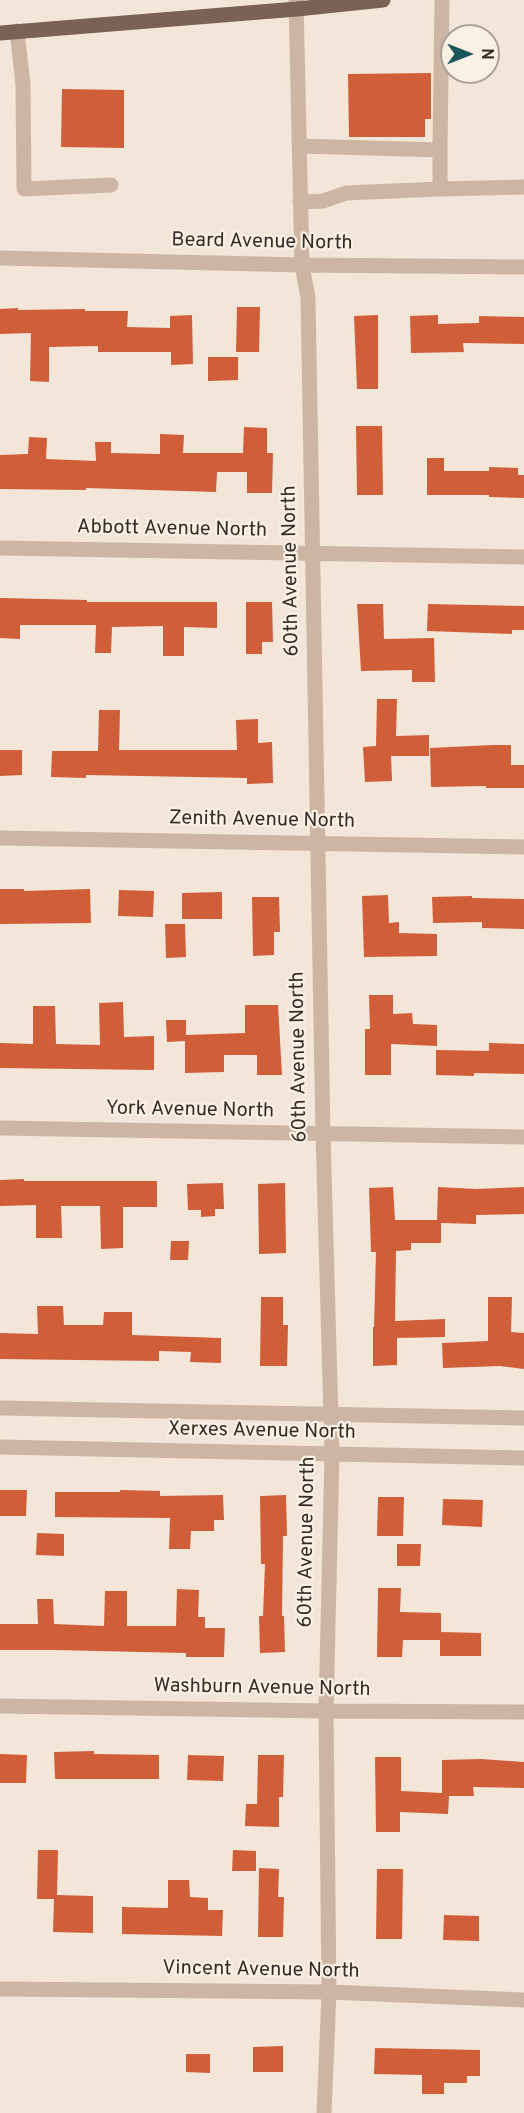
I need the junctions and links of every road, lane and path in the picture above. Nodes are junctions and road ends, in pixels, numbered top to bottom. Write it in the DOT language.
graph roads {
  1 [pos="383,0"];
  2 [pos="442,0"];
  3 [pos="297,5"];
  4 [pos="17,31"];
  5 [pos="0,33"];
  6 [pos="299,146"];
  7 [pos="440,150"];
  8 [pos="111,185"];
  9 [pos="524,187"];
  10 [pos="440,189"];
  11 [pos="300,202"];
  12 [pos="0,258"];
  13 [pos="302,265"];
  14 [pos="524,267"];
  15 [pos="0,548"];
  16 [pos="313,553"];
  17 [pos="524,557"];
  18 [pos="0,838"];
  19 [pos="318,843"];
  20 [pos="524,847"];
  21 [pos="0,1128"];
  22 [pos="323,1134"];
  23 [pos="524,1137"];
  24 [pos="0,1408"];
  25 [pos="329,1414"];
  26 [pos="524,1418"];
  27 [pos="0,1447"];
  28 [pos="332,1454"];
  29 [pos="524,1458"];
  30 [pos="0,1706"];
  31 [pos="326,1711"];
  32 [pos="524,1712"];
  33 [pos="0,1989"];
  34 [pos="329,1992"];
  35 [pos="522,1999"];
  36 [pos="324,2113"];
  1 -- 3 [label="main road"];
  2 -- 7 [label="street"];
  3 -- 4 [label="main road"];
  3 -- 6 [label="street, 60th Avenue North"];
  4 -- 5 [label="main road"];
  4 -- 8 [label="street"];
  6 -- 7 [label="street"];
  6 -- 11 [label="street, 60th Avenue North"];
  7 -- 10 [label="street"];
  9 -- 10 [label="street"];
  10 -- 11 [label="street"];
  11 -- 13 [label="street, 60th Avenue North"];
  12 -- 13 [label="street, Beard Avenue North"];
  13 -- 14 [label="street, Beard Avenue North"];
  13 -- 16 [label="street, 60th Avenue North"];
  15 -- 16 [label="street, Abbott Avenue North"];
  16 -- 17 [label="street, Abbott Avenue North"];
  16 -- 19 [label="street, 60th Avenue North"];
  18 -- 19 [label="street, Zenith Avenue North"];
  19 -- 20 [label="street, Zenith Avenue North"];
  19 -- 22 [label="street, 60th Avenue North"];
  21 -- 22 [label="street, York Avenue North"];
  22 -- 23 [label="street, York Avenue North"];
  22 -- 25 [label="street, 60th Avenue North"];
  24 -- 25 [label="street, Xerxes Avenue North"];
  25 -- 26 [label="street, Xerxes Avenue North"];
  25 -- 28 [label="street, 60th Avenue North"];
  27 -- 28 [label="street, Xerxes Avenue North"];
  28 -- 29 [label="street, Xerxes Avenue North"];
  28 -- 31 [label="street, 60th Avenue North"];
  30 -- 31 [label="street, Washburn Avenue North"];
  31 -- 32 [label="street, Washburn Avenue North"];
  31 -- 34 [label="street, 60th Avenue North"];
  33 -- 34 [label="street, Vincent Avenue North"];
  34 -- 35 [label="street, Vincent Avenue North"];
  34 -- 36 [label="street, 60th Avenue North"];
}
